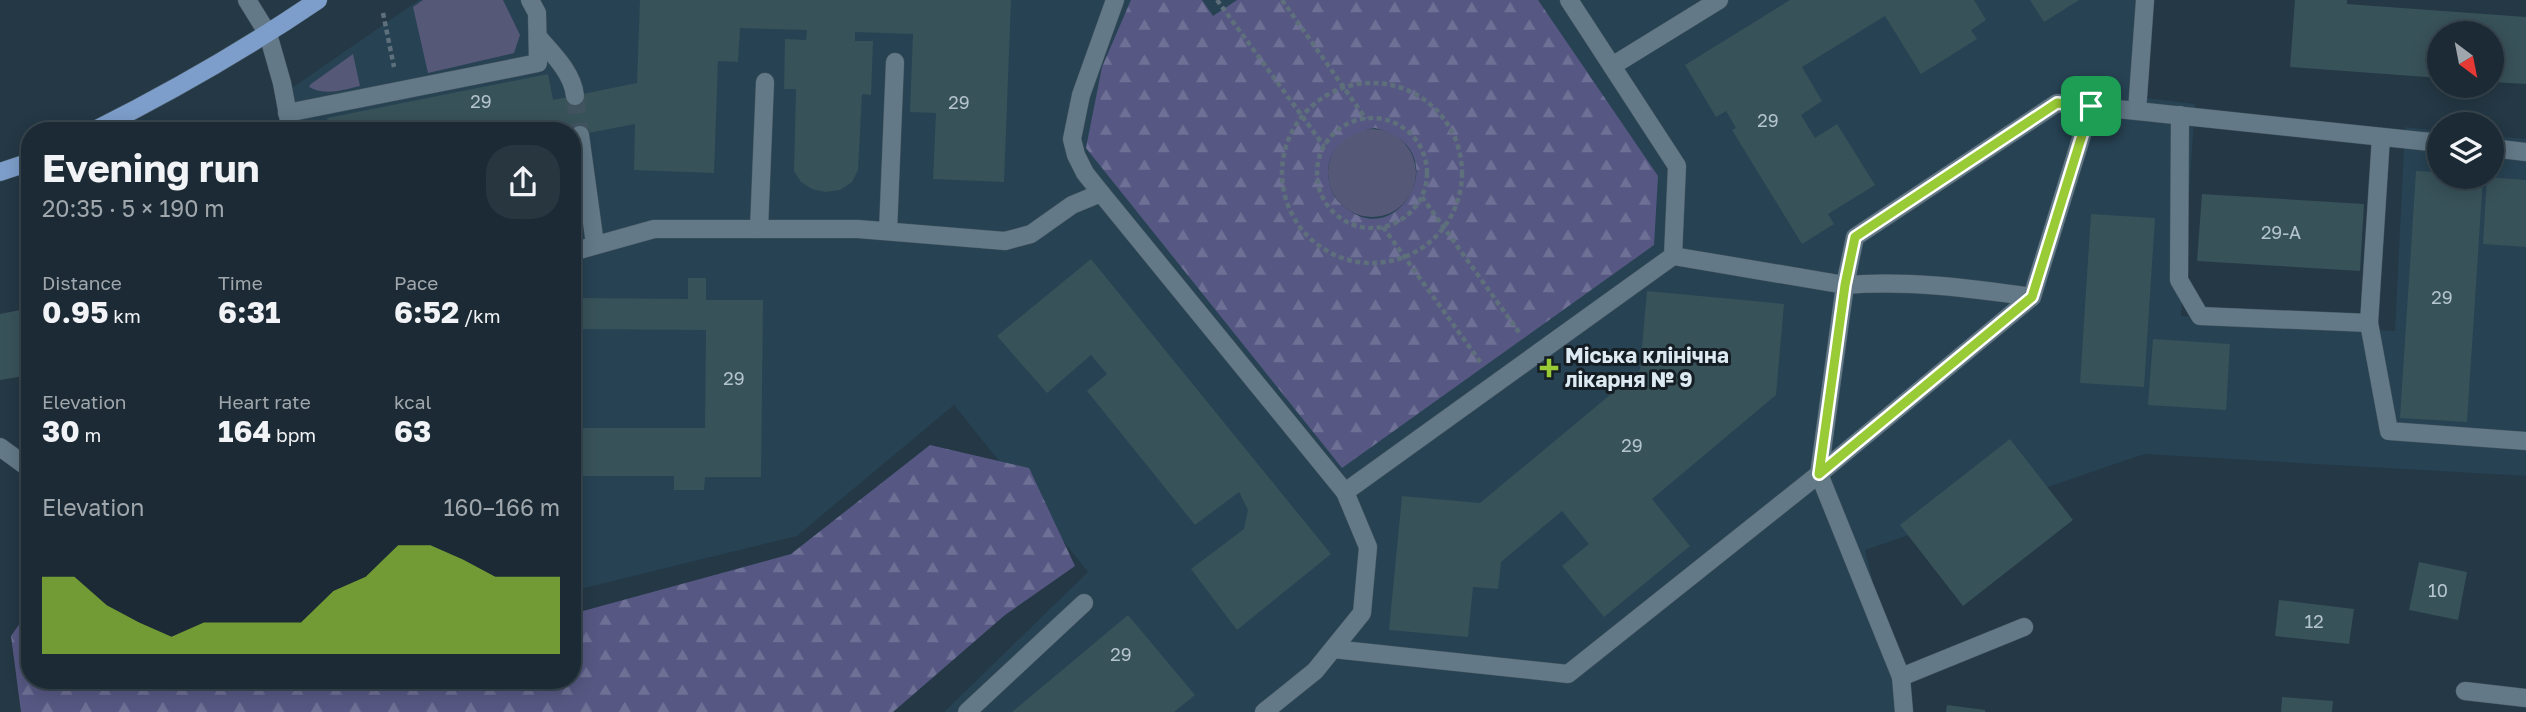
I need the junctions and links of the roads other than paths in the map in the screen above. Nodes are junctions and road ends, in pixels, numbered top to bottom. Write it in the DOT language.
graph roads {
  1 [pos="247,0"];
  2 [pos="318,0"];
  3 [pos="530,0"];
  4 [pos="1115,0"];
  5 [pos="1569,0"];
  6 [pos="1719,0"];
  7 [pos="2145,0"];
  8 [pos="268,34"];
  9 [pos="538,37"];
  10 [pos="895,62"];
  11 [pos="1612,66"];
  12 [pos="765,82"];
  13 [pos="575,96"];
  14 [pos="2091,106"];
  15 [pos="2137,111"];
  16 [pos="287,113"];
  17 [pos="2179,116"];
  18 [pos="110,122"];
  19 [pos="289,122"];
  20 [pos="2381,137"];
  21 [pos="581,142"];
  22 [pos="2427,142"];
  23 [pos="2504,149"];
  24 [pos="2526,152"];
  25 [pos="21,165"];
  26 [pos="0,172"];
  27 [pos="1101,193"];
  28 [pos="759,229"];
  29 [pos="888,232"];
  30 [pos="595,244"];
  31 [pos="581,249"];
  32 [pos="1673,256"];
  33 [pos="1845,285"];
  34 [pos="2032,297"];
  35 [pos="2369,323"];
  36 [pos="2526,441"];
  37 [pos="0,447"];
  38 [pos="21,462"];
  39 [pos="1819,474"];
  40 [pos="1345,492"];
  41 [pos="1084,603"];
  42 [pos="2024,627"];
  43 [pos="1333,649"];
  44 [pos="1900,677"];
  45 [pos="2465,691"];
  46 [pos="2526,698"];
  47 [pos="967,712"];
  48 [pos="1264,712"];
  49 [pos="1904,712"];
  1 -- 8 [label="street"];
  2 -- 8 [label="main road"];
  3 -- 9 [label="street"];
  4 -- 27 [label="street"];
  5 -- 11 [label="street"];
  6 -- 11 [label="street"];
  7 -- 15 [label="street"];
  8 -- 16 [label="street"];
  8 -- 18 [label="main road"];
  9 -- 13 [label="street"];
  9 -- 16 [label="street"];
  10 -- 29 [label="street"];
  11 -- 32 [label="street"];
  12 -- 28 [label="street"];
  14 -- 15 [label="street"];
  14 -- 33 [label="street"];
  14 -- 34 [label="street"];
  15 -- 17 [label="street"];
  16 -- 19 [label="street"];
  17 -- 20 [label="street"];
  17 -- 35 [label="street"];
  20 -- 22 [label="street"];
  20 -- 35 [label="street"];
  21 -- 30 [label="street"];
  23 -- 24 [label="street"];
  25 -- 26 [label="main road"];
  27 -- 29 [label="street"];
  27 -- 40 [label="street"];
  28 -- 29 [label="street"];
  28 -- 30 [label="street"];
  30 -- 31 [label="street"];
  32 -- 33 [label="street"];
  32 -- 40 [label="street"];
  33 -- 34 [label="street"];
  33 -- 39 [label="street"];
  34 -- 39 [label="street"];
  35 -- 36 [label="street"];
  37 -- 38 [label="street"];
  39 -- 43 [label="street"];
  39 -- 44 [label="street"];
  40 -- 43 [label="street"];
  41 -- 47 [label="street"];
  42 -- 44 [label="street"];
  43 -- 48 [label="street"];
  44 -- 49 [label="street"];
  45 -- 46 [label="street"];
}
